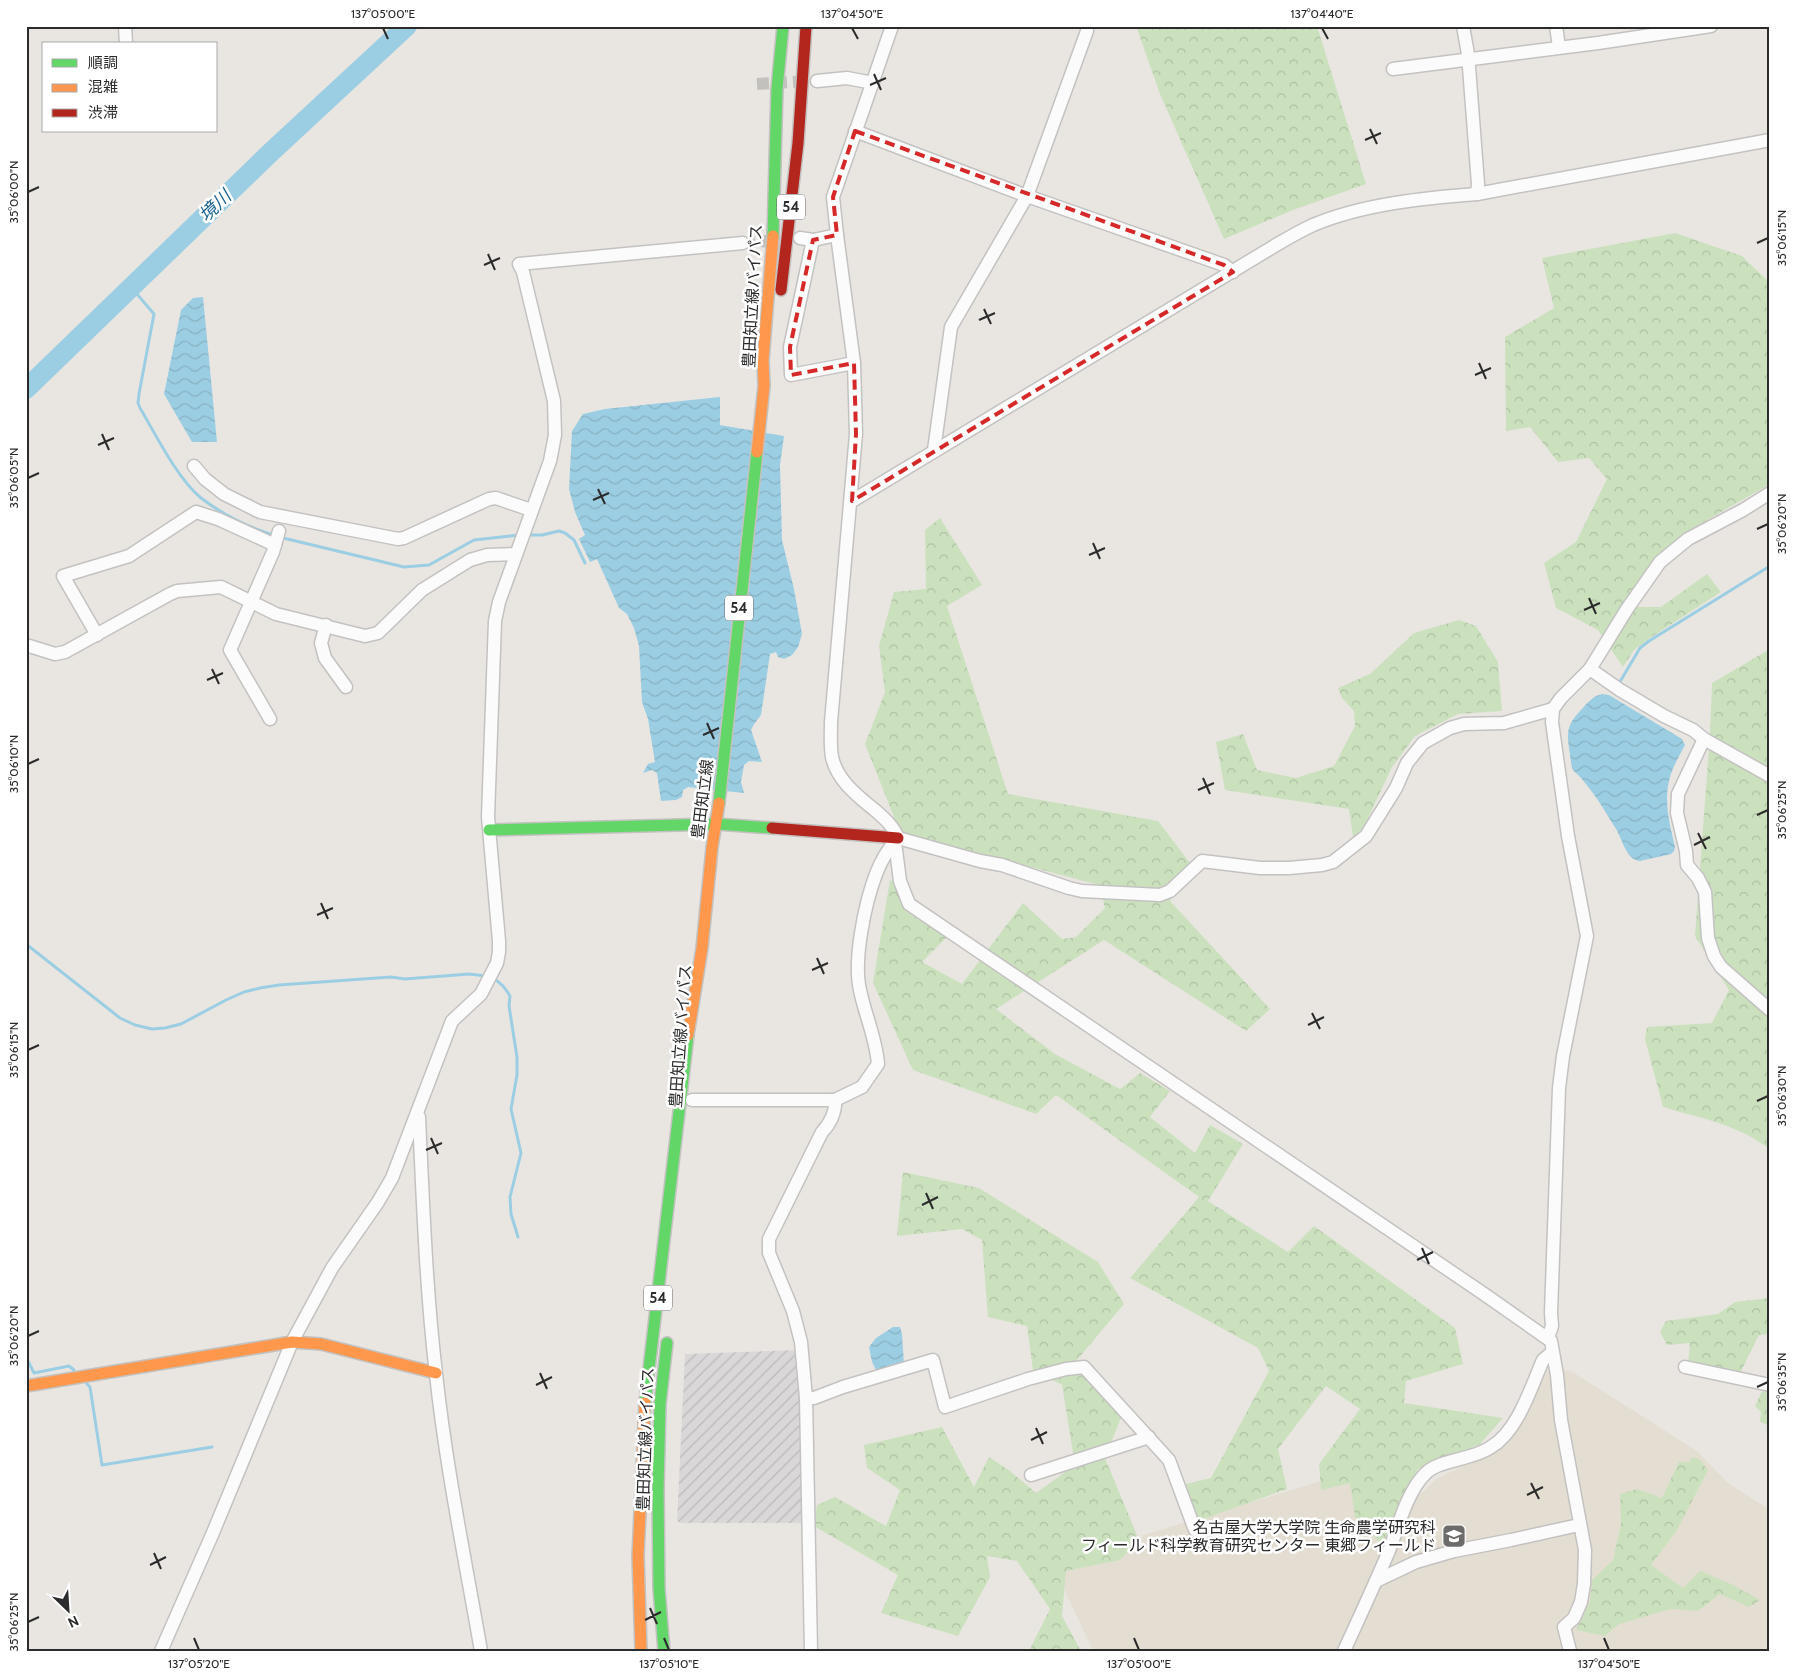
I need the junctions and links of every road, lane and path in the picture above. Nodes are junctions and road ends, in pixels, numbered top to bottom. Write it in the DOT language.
graph roads {
  1 [pos="125,26"];
  2 [pos="783,26"];
  3 [pos="806,26"];
  4 [pos="892,26"];
  5 [pos="1463,26"];
  6 [pos="1556,26"];
  7 [pos="1711,26"];
  8 [pos="1659,30"];
  9 [pos="1087,31"];
  10 [pos="126,42"];
  11 [pos="1559,47"];
  12 [pos="1468,60"];
  13 [pos="1393,69"];
  14 [pos="817,81"];
  15 [pos="873,82"];
  16 [pos="855,131"];
  17 [pos="1770,140"];
  18 [pos="1477,194"];
  19 [pos="1028,196"];
  20 [pos="837,235"];
  21 [pos="800,238"];
  22 [pos="813,240"];
  23 [pos="743,243"];
  24 [pos="1233,272"];
  25 [pos="854,364"];
  26 [pos="764,386"];
  27 [pos="934,450"];
  28 [pos="194,466"];
  29 [pos="1770,493"];
  30 [pos="852,501"];
  31 [pos="531,510"];
  32 [pos="279,531"];
  33 [pos="275,544"];
  34 [pos="516,554"];
  35 [pos="251,602"];
  36 [pos="326,625"];
  37 [pos="97,635"];
  38 [pos="26,645"];
  39 [pos="1590,668"];
  40 [pos="346,687"];
  41 [pos="1553,709"];
  42 [pos="270,719"];
  43 [pos="1704,739"];
  44 [pos="1770,776"];
  45 [pos="717,824"];
  46 [pos="489,830"];
  47 [pos="896,840"];
  48 [pos="702,948"];
  49 [pos="1770,1010"];
  50 [pos="835,1100"];
  51 [pos="692,1105"];
  52 [pos="418,1112"];
  53 [pos="668,1328"];
  54 [pos="1550,1332"];
  55 [pos="292,1342"];
  56 [pos="1550,1354"];
  57 [pos="1685,1367"];
  58 [pos="436,1373"];
  59 [pos="1770,1385"];
  60 [pos="26,1386"];
  61 [pos="806,1398"];
  62 [pos="1149,1437"];
  63 [pos="1031,1475"];
  64 [pos="1580,1525"];
  65 [pos="1194,1530"];
  66 [pos="1376,1581"];
  67 [pos="161,1651"];
  68 [pos="481,1651"];
  69 [pos="641,1651"];
  70 [pos="664,1651"];
  71 [pos="812,1651"];
  72 [pos="1344,1651"];
  73 [pos="1570,1651"];
  1 -- 10 [label="street"];
  2 -- 26 [label="main road, 豊田知立線バイパス / 54"];
  3 -- 26 [label="main road, 豊田知立線バイパス / 54"];
  4 -- 15 [label="street"];
  5 -- 12 [label="street"];
  6 -- 11 [label="street"];
  7 -- 8 [label="street"];
  8 -- 11 [label="street"];
  9 -- 19 [label="street"];
  11 -- 12 [label="street"];
  12 -- 13 [label="street"];
  12 -- 18 [label="street"];
  14 -- 15 [label="street"];
  15 -- 16 [label="street"];
  16 -- 19 [label="street"];
  16 -- 20 [label="street"];
  17 -- 18 [label="street"];
  18 -- 24 [label="street"];
  19 -- 24 [label="street"];
  19 -- 27 [label="street"];
  20 -- 22 [label="street"];
  20 -- 25 [label="street"];
  21 -- 22 [label="street"];
  22 -- 25 [label="street"];
  23 -- 31 [label="street"];
  24 -- 27 [label="street"];
  25 -- 30 [label="street"];
  26 -- 45 [label="main road, 豊田知立線 / 54"];
  27 -- 30 [label="street"];
  28 -- 31 [label="street"];
  29 -- 39 [label="street"];
  30 -- 47 [label="street"];
  31 -- 34 [label="street"];
  32 -- 33 [label="street"];
  33 -- 35 [label="street"];
  33 -- 37 [label="street"];
  34 -- 36 [label="street"];
  34 -- 46 [label="street"];
  35 -- 36 [label="street"];
  35 -- 37 [label="street"];
  35 -- 42 [label="street"];
  36 -- 40 [label="street"];
  37 -- 38 [label="street"];
  39 -- 41 [label="street"];
  39 -- 43 [label="street"];
  41 -- 47 [label="street"];
  41 -- 54 [label="street"];
  43 -- 44 [label="street"];
  43 -- 49 [label="street"];
  45 -- 46 [label="main road"];
  45 -- 47 [label="main road"];
  45 -- 48 [label="main road, 豊田知立線 / 54"];
  46 -- 52 [label="street"];
  47 -- 50 [label="street"];
  47 -- 64 [label="street"];
  48 -- 51 [label="main road, 豊田知立線バイパス / 54"];
  48 -- 69 [label="main road, 豊田知立線バイパス / 54"];
  50 -- 51 [label="street"];
  50 -- 61 [label="street"];
  52 -- 55 [label="street"];
  52 -- 58 [label="street"];
  53 -- 70 [label="main road, 豊田知立線バイパス / 54"];
  55 -- 58 [label="main road"];
  55 -- 60 [label="main road"];
  55 -- 67 [label="street"];
  56 -- 66 [label="street"];
  57 -- 59 [label="street"];
  58 -- 68 [label="street"];
  61 -- 62 [label="street"];
  61 -- 71 [label="street"];
  62 -- 63 [label="street"];
  62 -- 65 [label="street"];
  64 -- 66 [label="street"];
  64 -- 73 [label="street"];
  66 -- 72 [label="street"];
}
